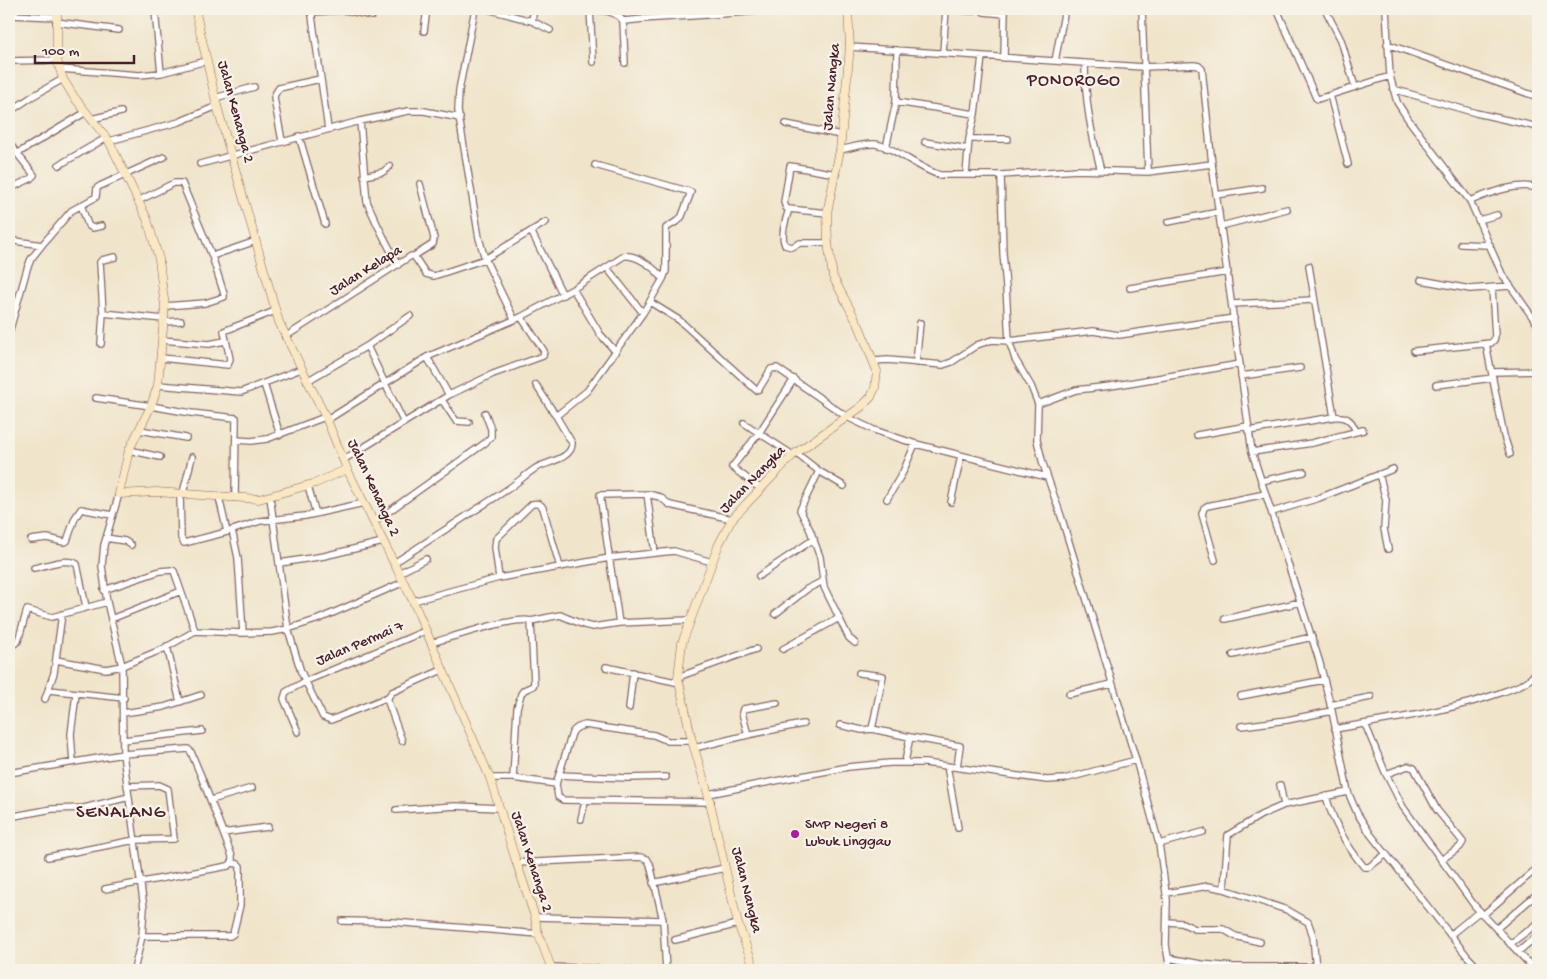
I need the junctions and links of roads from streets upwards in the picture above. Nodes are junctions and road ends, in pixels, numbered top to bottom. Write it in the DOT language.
graph roads {
  1 [pos="195,9"];
  2 [pos="427,9"];
  3 [pos="475,9"];
  4 [pos="489,9"];
  5 [pos="534,9"];
  6 [pos="592,9"];
  7 [pos="767,9"];
  8 [pos="776,9"];
  9 [pos="848,9"];
  10 [pos="946,9"];
  11 [pos="1065,9"];
  12 [pos="1142,9"];
  13 [pos="1324,9"];
  14 [pos="1386,9"];
  15 [pos="156,11"];
  16 [pos="311,11"];
  17 [pos="972,11"];
  18 [pos="1005,11"];
  19 [pos="984,12"];
  20 [pos="1280,14"];
  21 [pos="9,15"];
  22 [pos="57,16"];
  23 [pos="372,16"];
  24 [pos="532,21"];
  25 [pos="623,21"];
  26 [pos="119,30"];
  27 [pos="550,30"];
  28 [pos="424,31"];
  29 [pos="1387,44"];
  30 [pos="850,48"];
  31 [pos="897,50"];
  32 [pos="943,53"];
  33 [pos="982,56"];
  34 [pos="1004,58"];
  35 [pos="57,60"];
  36 [pos="9,61"];
  37 [pos="206,61"];
  38 [pos="1055,61"];
  39 [pos="593,62"];
  40 [pos="625,62"];
  41 [pos="1085,63"];
  42 [pos="1143,67"];
  43 [pos="60,69"];
  44 [pos="161,73"];
  45 [pos="1390,76"];
  46 [pos="63,79"];
  47 [pos="320,79"];
  48 [pos="254,86"];
  49 [pos="1356,87"];
  50 [pos="1393,89"];
  51 [pos="1330,95"];
  52 [pos="1538,97"];
  53 [pos="216,102"];
  54 [pos="896,102"];
  55 [pos="9,112"];
  56 [pos="121,112"];
  57 [pos="976,114"];
  58 [pos="89,116"];
  59 [pos="460,118"];
  60 [pos="360,120"];
  61 [pos="786,124"];
  62 [pos="1538,128"];
  63 [pos="328,130"];
  64 [pos="841,134"];
  65 [pos="299,136"];
  66 [pos="969,139"];
  67 [pos="1008,139"];
  68 [pos="108,140"];
  69 [pos="282,142"];
  70 [pos="925,142"];
  71 [pos="9,143"];
  72 [pos="886,148"];
  73 [pos="968,149"];
  74 [pos="840,150"];
  75 [pos="18,153"];
  76 [pos="232,155"];
  77 [pos="164,157"];
  78 [pos="59,164"];
  79 [pos="200,164"];
  80 [pos="1212,164"];
  81 [pos="1348,164"];
  82 [pos="595,165"];
  83 [pos="390,166"];
  84 [pos="1101,171"];
  85 [pos="1148,172"];
  86 [pos="836,174"];
  87 [pos="966,175"];
  88 [pos="1001,175"];
  89 [pos="124,176"];
  90 [pos="364,176"];
  91 [pos="420,184"];
  92 [pos="1262,188"];
  93 [pos="1538,188"];
  94 [pos="9,189"];
  95 [pos="1216,195"];
  96 [pos="138,201"];
  97 [pos="1470,201"];
  98 [pos="81,205"];
  99 [pos="789,209"];
  100 [pos="1287,209"];
  101 [pos="1219,212"];
  102 [pos="827,213"];
  103 [pos="1497,215"];
  104 [pos="1479,220"];
  105 [pos="546,222"];
  106 [pos="1168,222"];
  107 [pos="325,224"];
  108 [pos="102,226"];
  109 [pos="1221,226"];
  110 [pos="531,231"];
  111 [pos="9,240"];
  112 [pos="256,241"];
  113 [pos="828,242"];
  114 [pos="1461,244"];
  115 [pos="42,245"];
  116 [pos="1490,245"];
  117 [pos="212,256"];
  118 [pos="414,256"];
  119 [pos="114,257"];
  120 [pos="485,260"];
  121 [pos="398,265"];
  122 [pos="1309,266"];
  123 [pos="607,268"];
  124 [pos="1228,272"];
  125 [pos="663,279"];
  126 [pos="1421,280"];
  127 [pos="1510,286"];
  128 [pos="1130,288"];
  129 [pos="1492,288"];
  130 [pos="573,289"];
  131 [pos="563,295"];
  132 [pos="1314,300"];
  133 [pos="650,302"];
  134 [pos="1232,304"];
  135 [pos="165,306"];
  136 [pos="275,311"];
  137 [pos="103,313"];
  138 [pos="643,313"];
  139 [pos="410,316"];
  140 [pos="518,318"];
  141 [pos="1234,318"];
  142 [pos="164,320"];
  143 [pos="181,321"];
  144 [pos="920,323"];
  145 [pos="1538,325"];
  146 [pos="9,333"];
  147 [pos="285,337"];
  148 [pos="162,340"];
  149 [pos="225,341"];
  150 [pos="1009,341"];
  151 [pos="101,344"];
  152 [pos="1486,344"];
  153 [pos="367,346"];
  154 [pos="1414,351"];
  155 [pos="616,352"];
  156 [pos="427,357"];
  157 [pos="161,358"];
  158 [pos="874,361"];
  159 [pos="916,363"];
  160 [pos="1240,364"];
  161 [pos="1300,368"];
  162 [pos="301,369"];
  163 [pos="1538,370"];
  164 [pos="1492,375"];
  165 [pos="1241,376"];
  166 [pos="794,380"];
  167 [pos="307,381"];
  168 [pos="264,384"];
  169 [pos="386,384"];
  170 [pos="158,385"];
  171 [pos="536,385"];
  172 [pos="1436,385"];
  173 [pos="449,395"];
  174 [pos="96,398"];
  175 [pos="442,400"];
  176 [pos="1038,404"];
  177 [pos="152,406"];
  178 [pos="485,413"];
  179 [pos="556,416"];
  180 [pos="848,417"];
  181 [pos="1334,417"];
  182 [pos="326,418"];
  183 [pos="469,422"];
  184 [pos="404,423"];
  185 [pos="744,423"];
  186 [pos="1248,428"];
  187 [pos="140,430"];
  188 [pos="1364,430"];
  189 [pos="1356,432"];
  190 [pos="759,433"];
  191 [pos="280,435"];
  192 [pos="1197,435"];
  193 [pos="186,438"];
  194 [pos="236,440"];
  195 [pos="915,444"];
  196 [pos="129,450"];
  197 [pos="1252,452"];
  198 [pos="1510,454"];
  199 [pos="795,455"];
  200 [pos="961,456"];
  201 [pos="160,457"];
  202 [pos="192,457"];
  203 [pos="343,460"];
  204 [pos="347,469"];
  205 [pos="1393,469"];
  206 [pos="819,471"];
  207 [pos="1304,472"];
  208 [pos="1379,474"];
  209 [pos="1047,477"];
  210 [pos="1260,481"];
  211 [pos="308,486"];
  212 [pos="844,486"];
  213 [pos="761,489"];
  214 [pos="182,493"];
  215 [pos="119,494"];
  216 [pos="647,494"];
  217 [pos="1266,494"];
  218 [pos="219,496"];
  219 [pos="270,497"];
  220 [pos="235,498"];
  221 [pos="887,499"];
  222 [pos="950,502"];
  223 [pos="364,503"];
  224 [pos="1272,512"];
  225 [pos="316,514"];
  226 [pos="112,515"];
  227 [pos="274,519"];
  228 [pos="732,519"];
  229 [pos="374,522"];
  230 [pos="230,531"];
  231 [pos="106,538"];
  232 [pos="814,539"];
  233 [pos="32,540"];
  234 [pos="383,542"];
  235 [pos="132,545"];
  236 [pos="1388,550"];
  237 [pos="654,552"];
  238 [pos="609,558"];
  239 [pos="426,559"];
  240 [pos="1215,560"];
  241 [pos="712,562"];
  242 [pos="280,563"];
  243 [pos="394,563"];
  244 [pos="560,567"];
  245 [pos="34,568"];
  246 [pos="399,573"];
  247 [pos="759,576"];
  248 [pos="499,578"];
  249 [pos="823,581"];
  250 [pos="404,582"];
  251 [pos="104,590"];
  252 [pos="181,591"];
  253 [pos="413,601"];
  254 [pos="106,602"];
  255 [pos="1301,602"];
  256 [pos="86,607"];
  257 [pos="62,614"];
  258 [pos="774,614"];
  259 [pos="839,618"];
  260 [pos="111,619"];
  261 [pos="1225,619"];
  262 [pos="690,620"];
  263 [pos="530,621"];
  264 [pos="619,623"];
  265 [pos="288,629"];
  266 [pos="195,631"];
  267 [pos="425,631"];
  268 [pos="243,633"];
  269 [pos="1312,637"];
  270 [pos="855,642"];
  271 [pos="9,643"];
  272 [pos="431,643"];
  273 [pos="167,646"];
  274 [pos="756,649"];
  275 [pos="783,649"];
  276 [pos="1233,655"];
  277 [pos="56,660"];
  278 [pos="1538,665"];
  279 [pos="122,666"];
  280 [pos="606,667"];
  281 [pos="442,670"];
  282 [pos="633,672"];
  283 [pos="859,673"];
  284 [pos="679,680"];
  285 [pos="1324,680"];
  286 [pos="306,681"];
  287 [pos="1112,684"];
  288 [pos="49,690"];
  289 [pos="76,694"];
  290 [pos="1069,694"];
  291 [pos="201,695"];
  292 [pos="1241,696"];
  293 [pos="388,697"];
  294 [pos="1371,697"];
  295 [pos="124,698"];
  296 [pos="45,699"];
  297 [pos="180,702"];
  298 [pos="777,703"];
  299 [pos="1330,704"];
  300 [pos="629,708"];
  301 [pos="1332,711"];
  302 [pos="124,713"];
  303 [pos="803,724"];
  304 [pos="1365,724"];
  305 [pos="840,725"];
  306 [pos="1241,726"];
  307 [pos="872,729"];
  308 [pos="1336,729"];
  309 [pos="202,731"];
  310 [pos="298,732"];
  311 [pos="748,735"];
  312 [pos="910,737"];
  313 [pos="123,740"];
  314 [pos="402,741"];
  315 [pos="693,744"];
  316 [pos="123,754"];
  317 [pos="1136,760"];
  318 [pos="73,762"];
  319 [pos="905,762"];
  320 [pos="947,766"];
  321 [pos="956,768"];
  322 [pos="9,773"];
  323 [pos="1386,774"];
  324 [pos="559,775"];
  325 [pos="666,776"];
  326 [pos="490,778"];
  327 [pos="512,778"];
  328 [pos="556,784"];
  329 [pos="1280,785"];
  330 [pos="127,786"];
  331 [pos="252,788"];
  332 [pos="1348,792"];
  333 [pos="1326,796"];
  334 [pos="129,797"];
  335 [pos="709,798"];
  336 [pos="210,800"];
  337 [pos="585,801"];
  338 [pos="1284,805"];
  339 [pos="499,808"];
  340 [pos="396,810"];
  341 [pos="9,817"];
  342 [pos="581,819"];
  343 [pos="268,827"];
  344 [pos="958,828"];
  345 [pos="223,832"];
  346 [pos="1203,832"];
  347 [pos="135,840"];
  348 [pos="1159,844"];
  349 [pos="1386,854"];
  350 [pos="48,857"];
  351 [pos="1441,860"];
  352 [pos="232,862"];
  353 [pos="516,863"];
  354 [pos="725,868"];
  355 [pos="1535,870"];
  356 [pos="140,882"];
  357 [pos="654,883"];
  358 [pos="105,889"];
  359 [pos="1224,889"];
  360 [pos="1166,893"];
  361 [pos="1538,893"];
  362 [pos="1481,913"];
  363 [pos="535,917"];
  364 [pos="663,920"];
  365 [pos="342,921"];
  366 [pos="1167,922"];
  367 [pos="1538,922"];
  368 [pos="738,924"];
  369 [pos="1496,929"];
  370 [pos="539,934"];
  371 [pos="1450,935"];
  372 [pos="1538,935"];
  373 [pos="142,936"];
  374 [pos="675,940"];
  375 [pos="1260,942"];
  376 [pos="1510,944"];
  377 [pos="1518,952"];
  378 [pos="1168,958"];
  379 [pos="551,968"];
  380 [pos="1233,968"];
  381 [pos="1316,968"];
  382 [pos="134,970"];
  383 [pos="631,970"];
  384 [pos="666,970"];
  385 [pos="755,970"];
  386 [pos="1170,970"];
  387 [pos="1480,970"];
  388 [pos="1535,970"];
  1 -- 37 [label="street, Jalan Kenanga 2"];
  2 -- 28 [label="street"];
  3 -- 59 [label="street"];
  4 -- 24 [label="street"];
  5 -- 24 [label="street"];
  6 -- 25 [label="street"];
  6 -- 39 [label="street"];
  7 -- 8 [label="street"];
  7 -- 25 [label="street"];
  9 -- 30 [label="street, Jalan Nangka"];
  10 -- 17 [label="street"];
  10 -- 32 [label="street"];
  11 -- 38 [label="street"];
  12 -- 42 [label="street"];
  13 -- 49 [label="street"];
  14 -- 29 [label="street"];
  15 -- 44 [label="street"];
  16 -- 23 [label="street"];
  16 -- 47 [label="street"];
  18 -- 19 [label="street"];
  18 -- 34 [label="street"];
  20 -- 51 [label="street"];
  21 -- 22 [label="street"];
  22 -- 26 [label="street"];
  22 -- 35 [label="street"];
  24 -- 27 [label="street"];
  25 -- 40 [label="street"];
  29 -- 45 [label="street"];
  29 -- 52 [label="street"];
  30 -- 31 [label="street"];
  30 -- 64 [label="street, Jalan Nangka"];
  31 -- 32 [label="street"];
  31 -- 54 [label="street"];
  32 -- 33 [label="street"];
  33 -- 34 [label="street"];
  33 -- 57 [label="street"];
  34 -- 38 [label="street"];
  35 -- 36 [label="street"];
  35 -- 43 [label="street"];
  37 -- 44 [label="street"];
  37 -- 53 [label="street, Jalan Kenanga 2"];
  38 -- 41 [label="street"];
  41 -- 42 [label="street"];
  41 -- 84 [label="street"];
  42 -- 80 [label="street"];
  42 -- 85 [label="street"];
  43 -- 44 [label="street"];
  43 -- 46 [label="street"];
  45 -- 49 [label="street"];
  45 -- 50 [label="street"];
  46 -- 55 [label="street"];
  46 -- 58 [label="street"];
  47 -- 63 [label="street"];
  47 -- 69 [label="street"];
  48 -- 53 [label="street"];
  49 -- 51 [label="street"];
  50 -- 62 [label="street"];
  50 -- 97 [label="street"];
  51 -- 81 [label="street"];
  53 -- 68 [label="street"];
  53 -- 76 [label="street, Jalan Kenanga 2"];
  54 -- 57 [label="street"];
  54 -- 72 [label="street"];
  56 -- 58 [label="street"];
  57 -- 66 [label="street"];
  58 -- 68 [label="street"];
  58 -- 75 [label="street"];
  59 -- 60 [label="street"];
  59 -- 120 [label="street"];
  60 -- 63 [label="street"];
  60 -- 90 [label="street"];
  61 -- 64 [label="street"];
  63 -- 65 [label="street"];
  64 -- 74 [label="street, Jalan Nangka"];
  65 -- 69 [label="street"];
  65 -- 107 [label="street"];
  66 -- 67 [label="street"];
  66 -- 73 [label="street"];
  68 -- 78 [label="street"];
  68 -- 89 [label="street"];
  69 -- 76 [label="street"];
  70 -- 73 [label="street"];
  71 -- 75 [label="street"];
  72 -- 74 [label="street"];
  72 -- 87 [label="street"];
  73 -- 87 [label="street"];
  74 -- 86 [label="street, Jalan Nangka"];
  75 -- 94 [label="street"];
  76 -- 79 [label="street"];
  76 -- 112 [label="street, Jalan Kenanga 2"];
  77 -- 89 [label="street"];
  80 -- 85 [label="street"];
  80 -- 95 [label="street"];
  82 -- 125 [label="street"];
  83 -- 90 [label="street"];
  84 -- 85 [label="street"];
  84 -- 88 [label="street"];
  86 -- 99 [label="street"];
  86 -- 102 [label="street, Jalan Nangka"];
  87 -- 88 [label="street"];
  88 -- 150 [label="street"];
  89 -- 96 [label="street"];
  89 -- 98 [label="street"];
  90 -- 121 [label="street"];
  91 -- 118 [label="street"];
  92 -- 95 [label="street"];
  93 -- 97 [label="street"];
  95 -- 101 [label="street"];
  96 -- 117 [label="street"];
  96 -- 135 [label="street"];
  97 -- 104 [label="street"];
  98 -- 108 [label="street"];
  98 -- 115 [label="street"];
  99 -- 102 [label="street"];
  99 -- 113 [label="street"];
  100 -- 109 [label="street"];
  101 -- 106 [label="street"];
  101 -- 109 [label="street"];
  102 -- 113 [label="street, Jalan Nangka"];
  103 -- 104 [label="street"];
  104 -- 116 [label="street"];
  105 -- 110 [label="street"];
  109 -- 124 [label="street"];
  110 -- 120 [label="street"];
  110 -- 131 [label="street"];
  111 -- 115 [label="street"];
  112 -- 117 [label="street"];
  112 -- 136 [label="street, Jalan Kenanga 2"];
  113 -- 158 [label="street, Jalan Nangka"];
  114 -- 116 [label="street"];
  115 -- 146 [label="street"];
  116 -- 127 [label="street"];
  117 -- 135 [label="street"];
  118 -- 120 [label="street, Jalan Kelapa"];
  118 -- 121 [label="street, Jalan Kelapa"];
  119 -- 137 [label="street"];
  120 -- 140 [label="street"];
  121 -- 147 [label="street, Jalan Kelapa"];
  122 -- 132 [label="street"];
  123 -- 125 [label="street"];
  123 -- 130 [label="street"];
  123 -- 138 [label="street"];
  124 -- 128 [label="street"];
  124 -- 134 [label="street"];
  125 -- 133 [label="street"];
  126 -- 129 [label="street"];
  127 -- 129 [label="street"];
  127 -- 145 [label="street"];
  129 -- 152 [label="street"];
  130 -- 131 [label="street"];
  130 -- 155 [label="street"];
  131 -- 140 [label="street"];
  132 -- 134 [label="street"];
  132 -- 181 [label="street"];
  133 -- 138 [label="street"];
  133 -- 166 [label="street"];
  134 -- 141 [label="street"];
  135 -- 142 [label="street"];
  136 -- 147 [label="street, Jalan Kenanga 2"];
  136 -- 149 [label="street"];
  137 -- 142 [label="street"];
  137 -- 151 [label="street"];
  138 -- 155 [label="street"];
  139 -- 153 [label="street"];
  140 -- 156 [label="street"];
  140 -- 173 [label="street"];
  141 -- 150 [label="street"];
  141 -- 160 [label="street"];
  142 -- 143 [label="street"];
  142 -- 148 [label="street"];
  144 -- 159 [label="street"];
  147 -- 162 [label="street, Jalan Kenanga 2"];
  148 -- 149 [label="street"];
  148 -- 157 [label="street"];
  149 -- 157 [label="street"];
  150 -- 159 [label="street"];
  150 -- 176 [label="street"];
  152 -- 154 [label="street"];
  152 -- 164 [label="street"];
  153 -- 167 [label="street"];
  153 -- 169 [label="street"];
  155 -- 179 [label="street"];
  156 -- 169 [label="street"];
  156 -- 173 [label="street"];
  157 -- 170 [label="street"];
  158 -- 159 [label="street"];
  158 -- 180 [label="street, Jalan Nangka"];
  160 -- 165 [label="street"];
  160 -- 176 [label="street"];
  161 -- 165 [label="street"];
  162 -- 167 [label="street, Jalan Kenanga 2"];
  162 -- 168 [label="street"];
  163 -- 164 [label="street"];
  164 -- 172 [label="street"];
  164 -- 198 [label="street"];
  165 -- 186 [label="street"];
  166 -- 180 [label="street"];
  166 -- 190 [label="street"];
  167 -- 182 [label="street, Jalan Kenanga 2"];
  168 -- 170 [label="street"];
  168 -- 191 [label="street"];
  169 -- 182 [label="street"];
  169 -- 184 [label="street"];
  170 -- 177 [label="street"];
  171 -- 179 [label="street"];
  173 -- 175 [label="street"];
  174 -- 177 [label="street"];
  175 -- 183 [label="street"];
  175 -- 184 [label="street"];
  176 -- 209 [label="street"];
  177 -- 187 [label="street"];
  177 -- 194 [label="street"];
  178 -- 229 [label="street"];
  179 -- 243 [label="street"];
  180 -- 195 [label="street"];
  180 -- 199 [label="street, Jalan Nangka"];
  181 -- 186 [label="street"];
  181 -- 189 [label="street"];
  182 -- 191 [label="street"];
  182 -- 203 [label="street, Jalan Kenanga 2"];
  184 -- 203 [label="street"];
  185 -- 190 [label="street"];
  186 -- 192 [label="street"];
  186 -- 197 [label="street"];
  187 -- 193 [label="street"];
  187 -- 196 [label="street"];
  188 -- 189 [label="street"];
  189 -- 197 [label="street"];
  190 -- 199 [label="street"];
  190 -- 213 [label="street"];
  191 -- 194 [label="street"];
  194 -- 220 [label="street"];
  195 -- 200 [label="street"];
  195 -- 221 [label="street"];
  196 -- 201 [label="street"];
  196 -- 215 [label="street"];
  197 -- 210 [label="street"];
  199 -- 206 [label="street"];
  199 -- 213 [label="street, Jalan Nangka"];
  200 -- 209 [label="street"];
  200 -- 222 [label="street"];
  202 -- 214 [label="street"];
  203 -- 204 [label="street, Jalan Kenanga 2"];
  204 -- 211 [label="street"];
  204 -- 223 [label="street, Jalan Kenanga 2"];
  205 -- 208 [label="street"];
  206 -- 212 [label="street"];
  206 -- 232 [label="street"];
  207 -- 210 [label="street"];
  208 -- 224 [label="street"];
  208 -- 236 [label="street"];
  209 -- 287 [label="street"];
  210 -- 217 [label="street"];
  211 -- 219 [label="street"];
  211 -- 225 [label="street"];
  213 -- 228 [label="street, Jalan Nangka"];
  214 -- 215 [label="street"];
  214 -- 218 [label="street"];
  214 -- 230 [label="street"];
  215 -- 226 [label="street"];
  216 -- 228 [label="street"];
  216 -- 237 [label="street"];
  216 -- 238 [label="street"];
  217 -- 224 [label="street"];
  217 -- 240 [label="street"];
  218 -- 220 [label="street"];
  218 -- 230 [label="street"];
  219 -- 220 [label="street"];
  219 -- 227 [label="street"];
  223 -- 225 [label="street"];
  223 -- 229 [label="street, Jalan Kenanga 2"];
  224 -- 255 [label="street"];
  225 -- 227 [label="street"];
  226 -- 231 [label="street"];
  226 -- 233 [label="street"];
  227 -- 230 [label="street"];
  227 -- 242 [label="street"];
  228 -- 241 [label="street, Jalan Nangka"];
  229 -- 234 [label="street, Jalan Kenanga 2"];
  230 -- 268 [label="street"];
  231 -- 235 [label="street"];
  231 -- 251 [label="street"];
  232 -- 247 [label="street"];
  232 -- 249 [label="street"];
  234 -- 242 [label="street"];
  234 -- 243 [label="street, Jalan Kenanga 2"];
  237 -- 238 [label="street"];
  237 -- 241 [label="street"];
  238 -- 244 [label="street"];
  238 -- 264 [label="street"];
  239 -- 246 [label="street"];
  241 -- 262 [label="street, Jalan Nangka"];
  242 -- 265 [label="street"];
  243 -- 246 [label="street, Jalan Kenanga 2"];
  244 -- 248 [label="street"];
  244 -- 248 [label="street"];
  245 -- 256 [label="street"];
  246 -- 250 [label="street, Jalan Kenanga 2"];
  248 -- 253 [label="street"];
  249 -- 258 [label="street"];
  249 -- 259 [label="street"];
  250 -- 253 [label="street, Jalan Kenanga 2"];
  250 -- 265 [label="street"];
  251 -- 252 [label="street"];
  251 -- 254 [label="street"];
  252 -- 260 [label="street"];
  252 -- 266 [label="street"];
  253 -- 267 [label="street, Jalan Kenanga 2"];
  254 -- 256 [label="street"];
  254 -- 260 [label="street"];
  255 -- 261 [label="street"];
  255 -- 269 [label="street"];
  256 -- 257 [label="street"];
  257 -- 271 [label="street"];
  257 -- 277 [label="street"];
  259 -- 270 [label="street"];
  259 -- 275 [label="street"];
  260 -- 279 [label="street"];
  262 -- 264 [label="street"];
  262 -- 284 [label="street, Jalan Nangka"];
  263 -- 264 [label="street"];
  263 -- 272 [label="street"];
  263 -- 327 [label="street"];
  265 -- 268 [label="street"];
  265 -- 286 [label="street"];
  266 -- 268 [label="street"];
  266 -- 273 [label="street"];
  267 -- 272 [label="street, Jalan Kenanga 2"];
  267 -- 286 [label="street, Jalan Permai 7"];
  269 -- 276 [label="street"];
  269 -- 285 [label="street"];
  272 -- 281 [label="street, Jalan Kenanga 2"];
  273 -- 279 [label="street"];
  273 -- 297 [label="street"];
  274 -- 284 [label="street"];
  277 -- 279 [label="street"];
  277 -- 288 [label="street"];
  278 -- 304 [label="street"];
  279 -- 295 [label="street"];
  280 -- 282 [label="street"];
  281 -- 293 [label="street"];
  281 -- 326 [label="street, Jalan Kenanga 2"];
  282 -- 284 [label="street"];
  282 -- 300 [label="street"];
  283 -- 307 [label="street"];
  284 -- 315 [label="street, Jalan Nangka"];
  285 -- 292 [label="street"];
  285 -- 299 [label="street"];
  286 -- 293 [label="street"];
  286 -- 310 [label="street, Jalan Permai 7"];
  287 -- 290 [label="street"];
  287 -- 317 [label="street"];
  288 -- 289 [label="street"];
  288 -- 296 [label="street"];
  289 -- 295 [label="street"];
  289 -- 318 [label="street"];
  291 -- 297 [label="street"];
  293 -- 314 [label="street"];
  294 -- 299 [label="street"];
  295 -- 302 [label="street"];
  297 -- 302 [label="street"];
  298 -- 311 [label="street"];
  299 -- 301 [label="street"];
  301 -- 306 [label="street"];
  301 -- 308 [label="street"];
  302 -- 313 [label="street"];
  303 -- 311 [label="street"];
  304 -- 308 [label="street"];
  304 -- 323 [label="street"];
  305 -- 307 [label="street"];
  307 -- 312 [label="street"];
  308 -- 332 [label="street"];
  309 -- 313 [label="street"];
  311 -- 315 [label="street"];
  312 -- 319 [label="street"];
  312 -- 321 [label="street"];
  313 -- 316 [label="street"];
  315 -- 324 [label="street"];
  315 -- 335 [label="street, Jalan Nangka"];
  316 -- 318 [label="street"];
  316 -- 330 [label="street"];
  316 -- 336 [label="street"];
  317 -- 321 [label="street"];
  317 -- 348 [label="street"];
  318 -- 322 [label="street"];
  319 -- 320 [label="street"];
  319 -- 335 [label="street"];
  320 -- 321 [label="street"];
  320 -- 344 [label="street"];
  323 -- 351 [label="street"];
  323 -- 351 [label="street"];
  324 -- 325 [label="street"];
  324 -- 328 [label="street"];
  326 -- 327 [label="street"];
  326 -- 339 [label="street, Jalan Kenanga 2"];
  327 -- 328 [label="street"];
  328 -- 337 [label="street"];
  329 -- 338 [label="street"];
  330 -- 334 [label="street"];
  330 -- 347 [label="street"];
  331 -- 336 [label="street"];
  332 -- 333 [label="street"];
  332 -- 349 [label="street"];
  333 -- 338 [label="street"];
  333 -- 349 [label="street"];
  334 -- 341 [label="street"];
  334 -- 347 [label="street"];
  335 -- 337 [label="street"];
  335 -- 354 [label="street, Jalan Nangka"];
  336 -- 345 [label="street"];
  337 -- 342 [label="street"];
  338 -- 359 [label="street"];
  339 -- 340 [label="street"];
  339 -- 353 [label="street, Jalan Kenanga 2"];
  343 -- 345 [label="street"];
  345 -- 352 [label="street"];
  346 -- 348 [label="street"];
  347 -- 350 [label="street"];
  347 -- 356 [label="street"];
  348 -- 360 [label="street"];
  349 -- 371 [label="street"];
  351 -- 362 [label="street"];
  352 -- 356 [label="street"];
  352 -- 373 [label="street"];
  353 -- 357 [label="street"];
  353 -- 363 [label="street, Jalan Kenanga 2"];
  354 -- 357 [label="street"];
  354 -- 368 [label="street, Jalan Nangka"];
  355 -- 362 [label="street"];
  356 -- 358 [label="street"];
  356 -- 373 [label="street"];
  357 -- 364 [label="street"];
  359 -- 360 [label="street"];
  359 -- 381 [label="street"];
  360 -- 366 [label="street"];
  361 -- 369 [label="street"];
  362 -- 369 [label="street"];
  362 -- 371 [label="street"];
  363 -- 364 [label="street"];
  363 -- 370 [label="street, Jalan Kenanga 2"];
  364 -- 384 [label="street"];
  365 -- 370 [label="street"];
  366 -- 375 [label="street"];
  366 -- 378 [label="street"];
  367 -- 376 [label="street"];
  368 -- 374 [label="street"];
  368 -- 385 [label="street, Jalan Nangka"];
  369 -- 376 [label="street"];
  370 -- 379 [label="street, Jalan Kenanga 2"];
  371 -- 387 [label="street"];
  372 -- 377 [label="street"];
  373 -- 382 [label="street"];
  376 -- 377 [label="street"];
  377 -- 388 [label="street"];
  378 -- 380 [label="street"];
  378 -- 386 [label="street"];
  379 -- 383 [label="street"];
  380 -- 381 [label="street"];
}
